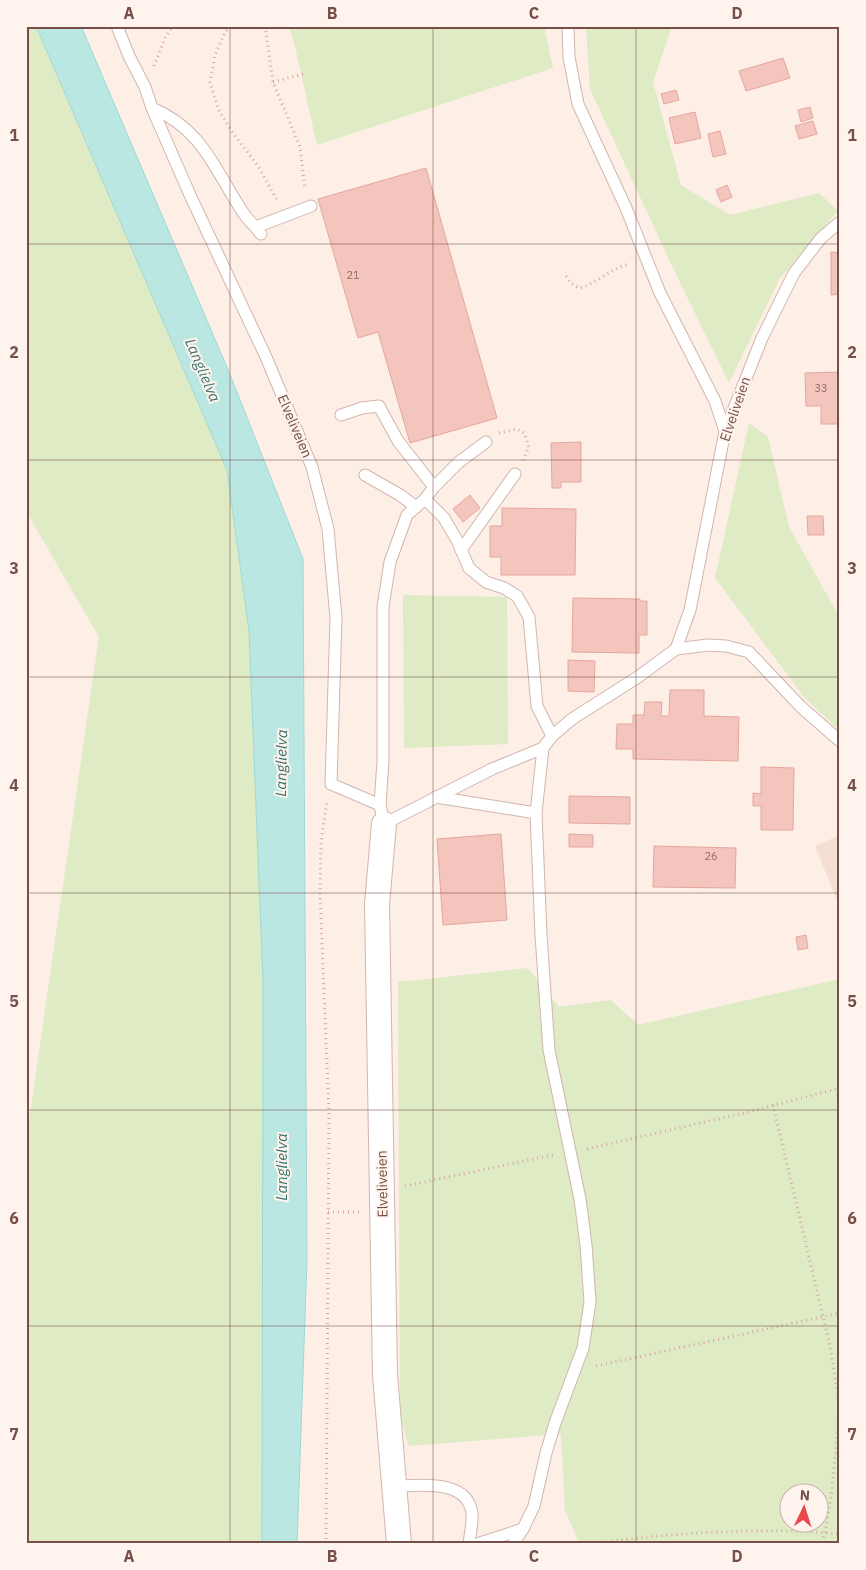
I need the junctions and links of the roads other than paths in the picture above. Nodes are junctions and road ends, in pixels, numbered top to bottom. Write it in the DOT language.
graph roads {
  1 [pos="117,26"];
  2 [pos="568,26"];
  3 [pos="152,108"];
  4 [pos="308,207"];
  5 [pos="840,222"];
  6 [pos="341,415"];
  7 [pos="725,431"];
  8 [pos="486,442"];
  9 [pos="515,474"];
  10 [pos="365,475"];
  11 [pos="434,487"];
  12 [pos="425,499"];
  13 [pos="416,507"];
  14 [pos="461,550"];
  15 [pos="676,649"];
  16 [pos="552,736"];
  17 [pos="840,741"];
  18 [pos="543,748"];
  19 [pos="436,797"];
  20 [pos="382,814"];
  21 [pos="536,814"];
  22 [pos="394,1486"];
  23 [pos="524,1528"];
  24 [pos="398,1544"];
  25 [pos="470,1544"];
  26 [pos="477,1544"];
  27 [pos="513,1544"];
  1 -- 3 [label="lane, Elveliveien"];
  2 -- 7 [label="lane"];
  3 -- 4 [label="lane"];
  3 -- 20 [label="lane, Elveliveien"];
  5 -- 7 [label="lane, Elveliveien"];
  6 -- 11 [label="lane"];
  7 -- 15 [label="lane, Elveliveien"];
  8 -- 11 [label="lane"];
  9 -- 14 [label="lane"];
  10 -- 13 [label="lane"];
  11 -- 12 [label="lane"];
  12 -- 13 [label="lane"];
  12 -- 14 [label="lane"];
  13 -- 20 [label="lane"];
  14 -- 16 [label="lane"];
  15 -- 16 [label="lane"];
  15 -- 17 [label="lane"];
  16 -- 18 [label="lane"];
  18 -- 19 [label="lane"];
  18 -- 21 [label="lane"];
  19 -- 20 [label="lane"];
  19 -- 21 [label="lane"];
  20 -- 22 [label="street, Elveliveien"];
  21 -- 23 [label="lane"];
  22 -- 24 [label="street, Elveliveien"];
  22 -- 25 [label="lane"];
  23 -- 26 [label="lane"];
  23 -- 27 [label="lane"];
}
